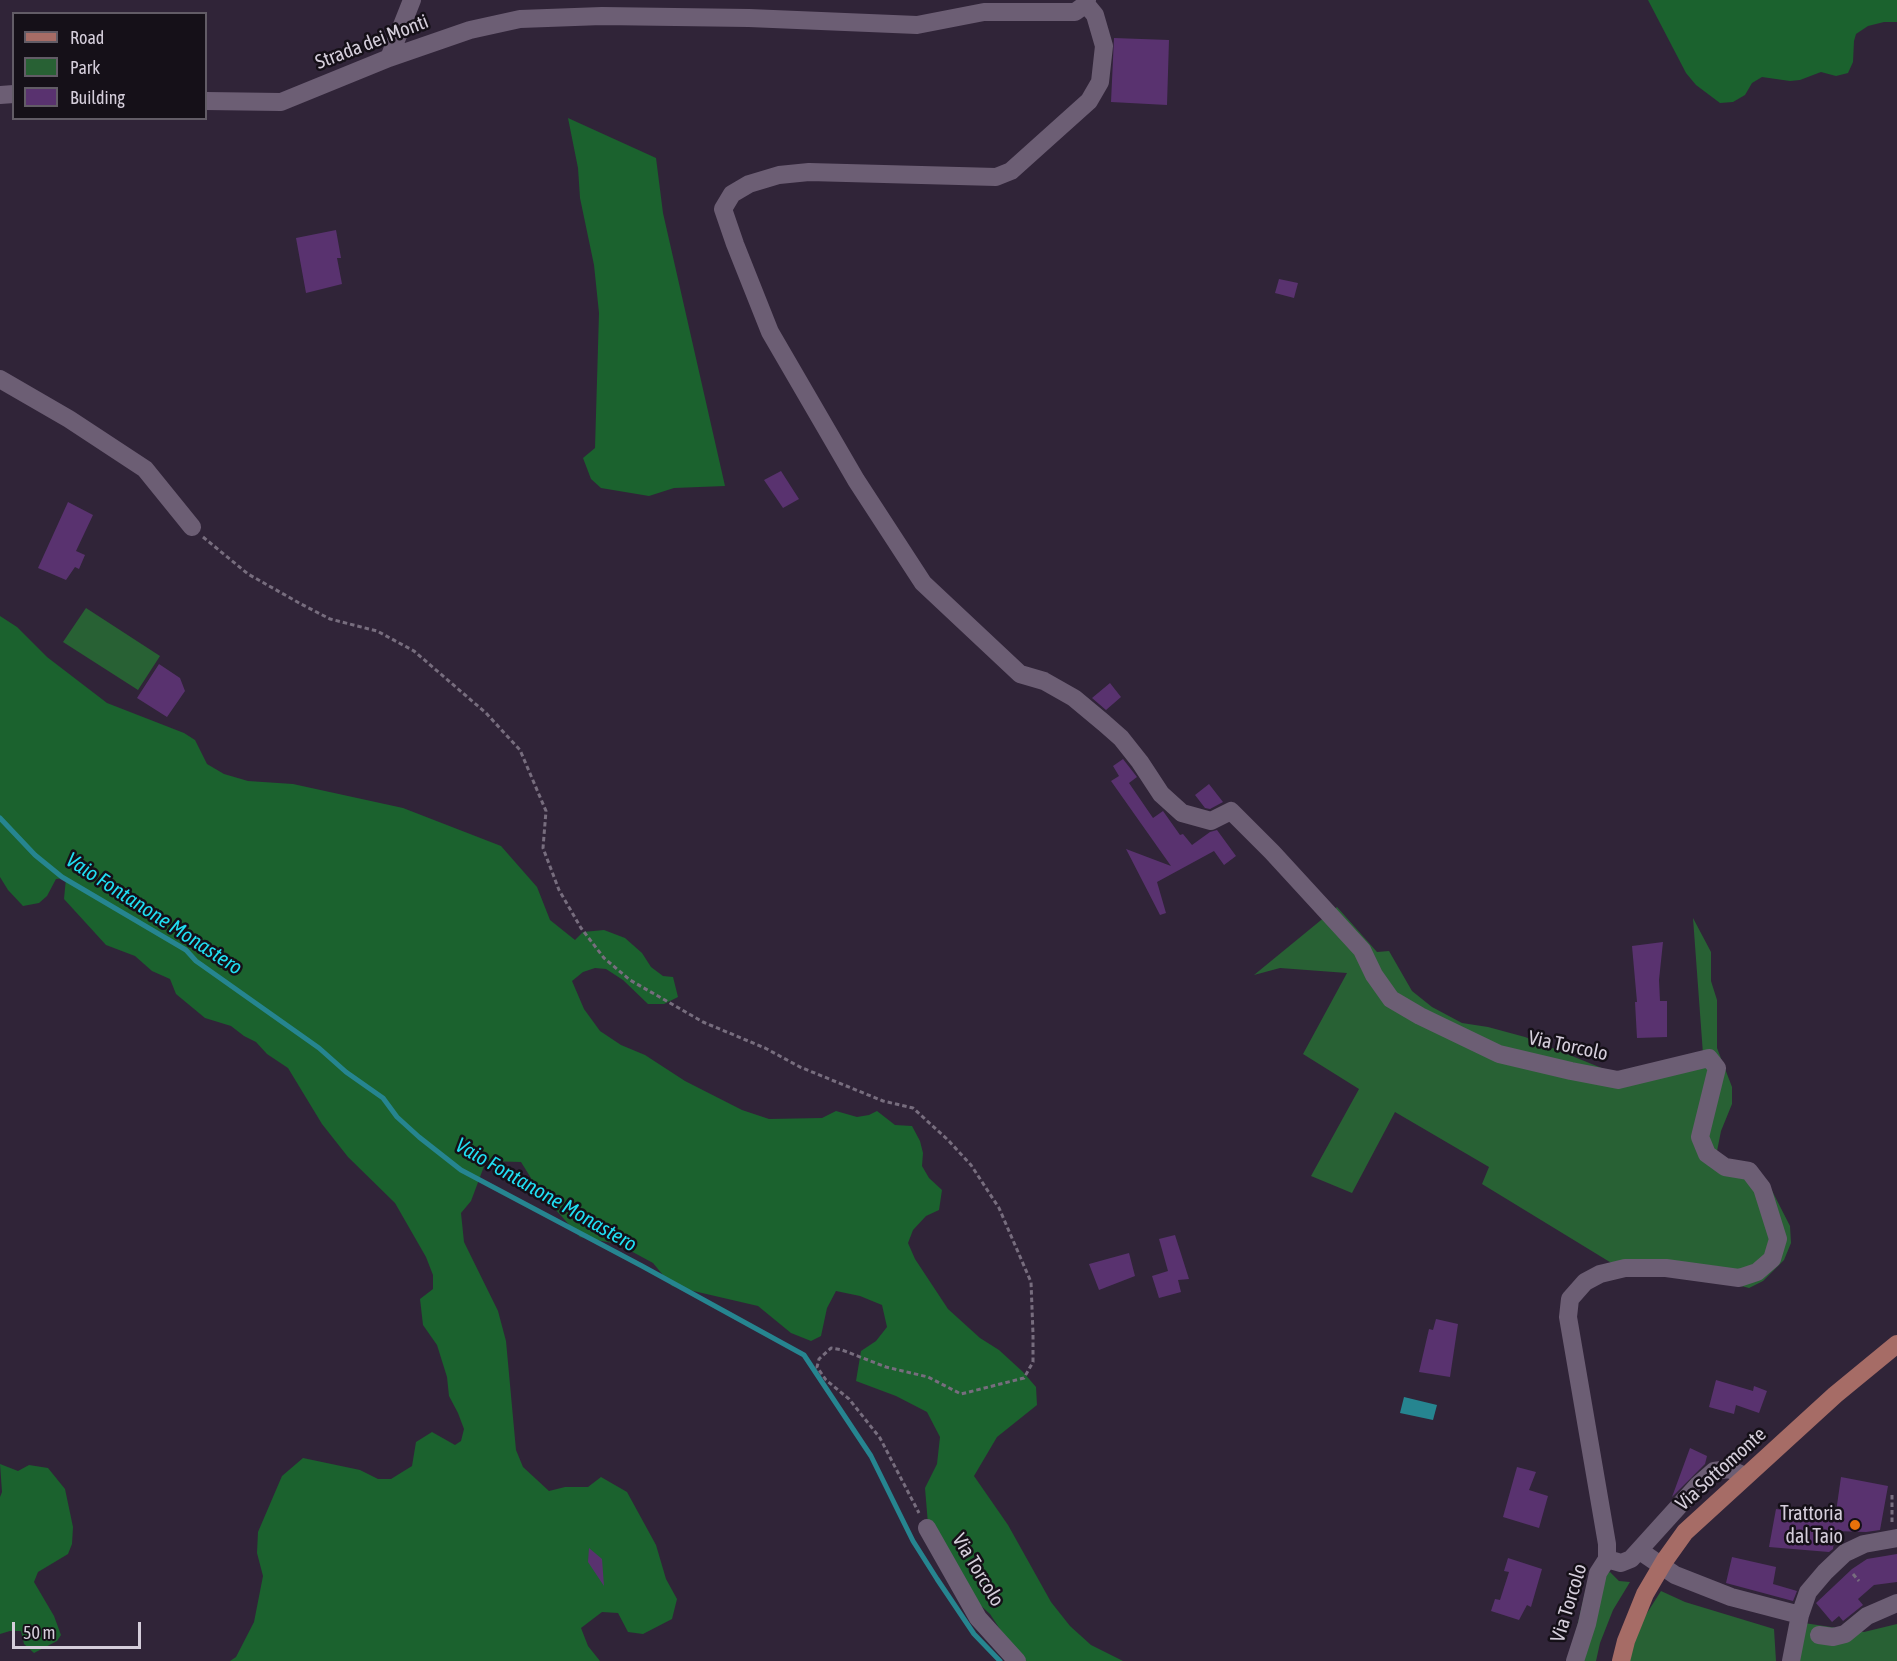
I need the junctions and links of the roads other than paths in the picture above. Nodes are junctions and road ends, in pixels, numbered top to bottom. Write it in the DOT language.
graph roads {
  1 [pos="412,0"];
  2 [pos="1087,2"];
  3 [pos="389,58"];
  4 [pos="207,101"];
  5 [pos="0,379"];
  6 [pos="192,527"];
  7 [pos="1897,1344"];
  8 [pos="1745,1476"];
  9 [pos="927,1528"];
  10 [pos="1894,1538"];
  11 [pos="1640,1551"];
  12 [pos="1607,1559"];
  13 [pos="1897,1603"];
  14 [pos="1800,1615"];
  15 [pos="1819,1635"];
  16 [pos="1017,1661"];
  17 [pos="1575,1661"];
  18 [pos="1621,1661"];
  19 [pos="1791,1661"];
  1 -- 3 [label="street"];
  2 -- 3 [label="street, Strada dei Monti"];
  2 -- 12 [label="street, Via Torcolo"];
  3 -- 4 [label="street, Strada dei Monti"];
  5 -- 6 [label="street"];
  7 -- 8 [label="main road, Via Sottomonte"];
  8 -- 11 [label="street, Via Torcolo"];
  8 -- 18 [label="main road, Via Sottomonte"];
  9 -- 16 [label="street, Via Torcolo"];
  10 -- 14 [label="street"];
  11 -- 12 [label="street, Via Torcolo"];
  11 -- 14 [label="street"];
  12 -- 17 [label="street, Via Torcolo"];
  13 -- 15 [label="street"];
  14 -- 19 [label="street"];
}
